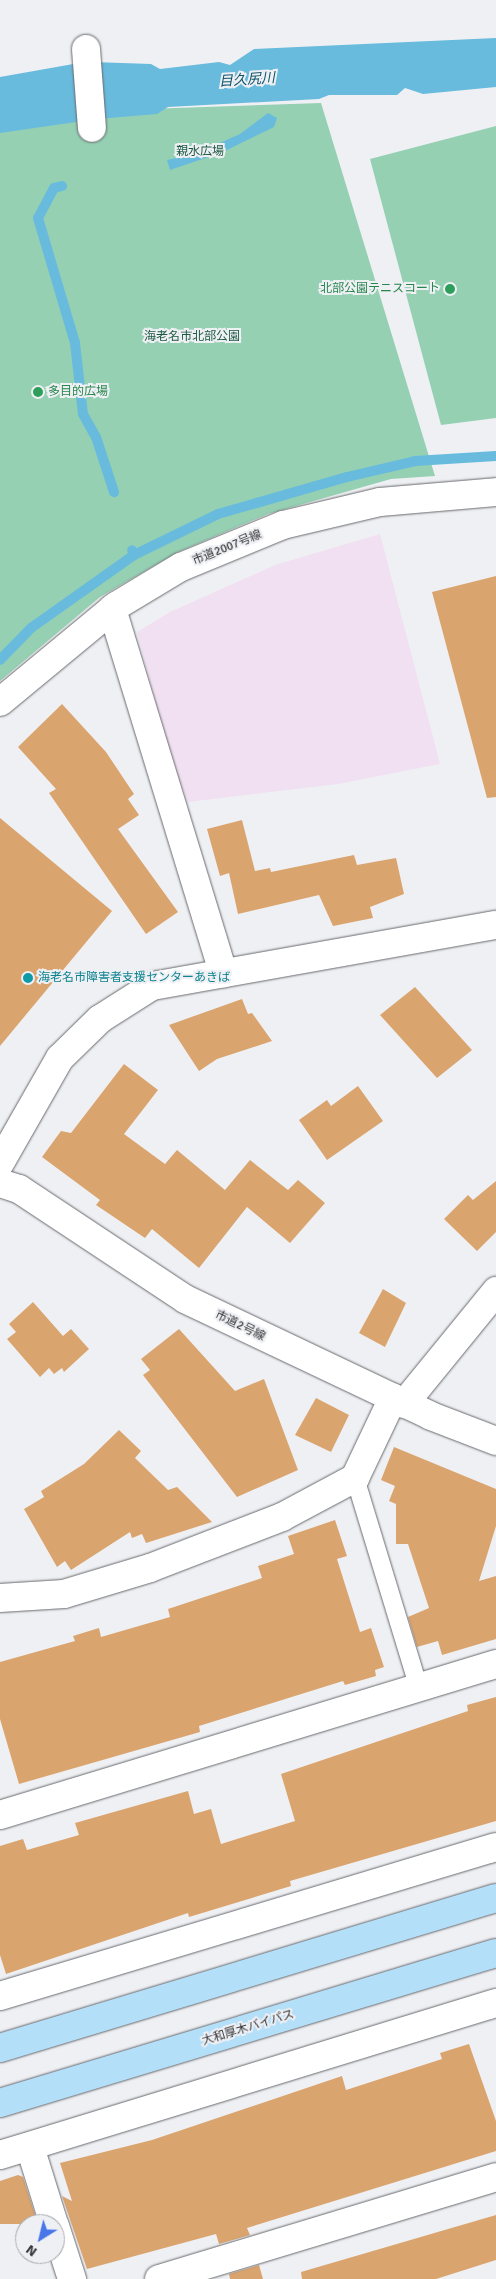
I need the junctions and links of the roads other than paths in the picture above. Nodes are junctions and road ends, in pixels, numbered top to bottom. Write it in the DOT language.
graph roads {
  1 [pos="86,49"];
  2 [pos="92,128"];
  3 [pos="496,492"];
  4 [pos="112,609"];
  5 [pos="0,702"];
  6 [pos="496,924"];
  7 [pos="223,973"];
  8 [pos="0,1163"];
  9 [pos="0,1183"];
  10 [pos="496,1290"];
  11 [pos="399,1401"];
  12 [pos="496,1441"];
  13 [pos="355,1478"];
  14 [pos="0,1598"];
  15 [pos="496,1664"];
  16 [pos="418,1686"];
  17 [pos="0,1816"];
  18 [pos="496,1847"];
  19 [pos="496,1898"];
  20 [pos="496,1953"];
  21 [pos="0,1996"];
  22 [pos="496,2003"];
  23 [pos="0,2048"];
  24 [pos="0,2103"];
  25 [pos="30,2147"];
  26 [pos="0,2155"];
  27 [pos="496,2177"];
  28 [pos="51,2214"];
  29 [pos="65,2257"];
  30 [pos="72,2279"];
  31 [pos="159,2279"];
  1 -- 2 [label="street"];
  3 -- 4 [label="street, 市道2007号線"];
  4 -- 5 [label="street, 市道2007号線"];
  4 -- 7 [label="street"];
  6 -- 7 [label="street"];
  7 -- 8 [label="street"];
  9 -- 11 [label="street, 市道2号線"];
  10 -- 11 [label="street"];
  11 -- 12 [label="street, 市道2号線"];
  11 -- 13 [label="street"];
  13 -- 14 [label="street"];
  13 -- 16 [label="lane"];
  15 -- 16 [label="street"];
  16 -- 17 [label="street"];
  18 -- 21 [label="street"];
  19 -- 23 [label="highway"];
  20 -- 24 [label="highway, 大和厚木バイパス"];
  22 -- 25 [label="street"];
  25 -- 26 [label="street"];
  25 -- 28 [label="street"];
  27 -- 31 [label="street"];
  29 -- 30 [label="street"];
}
